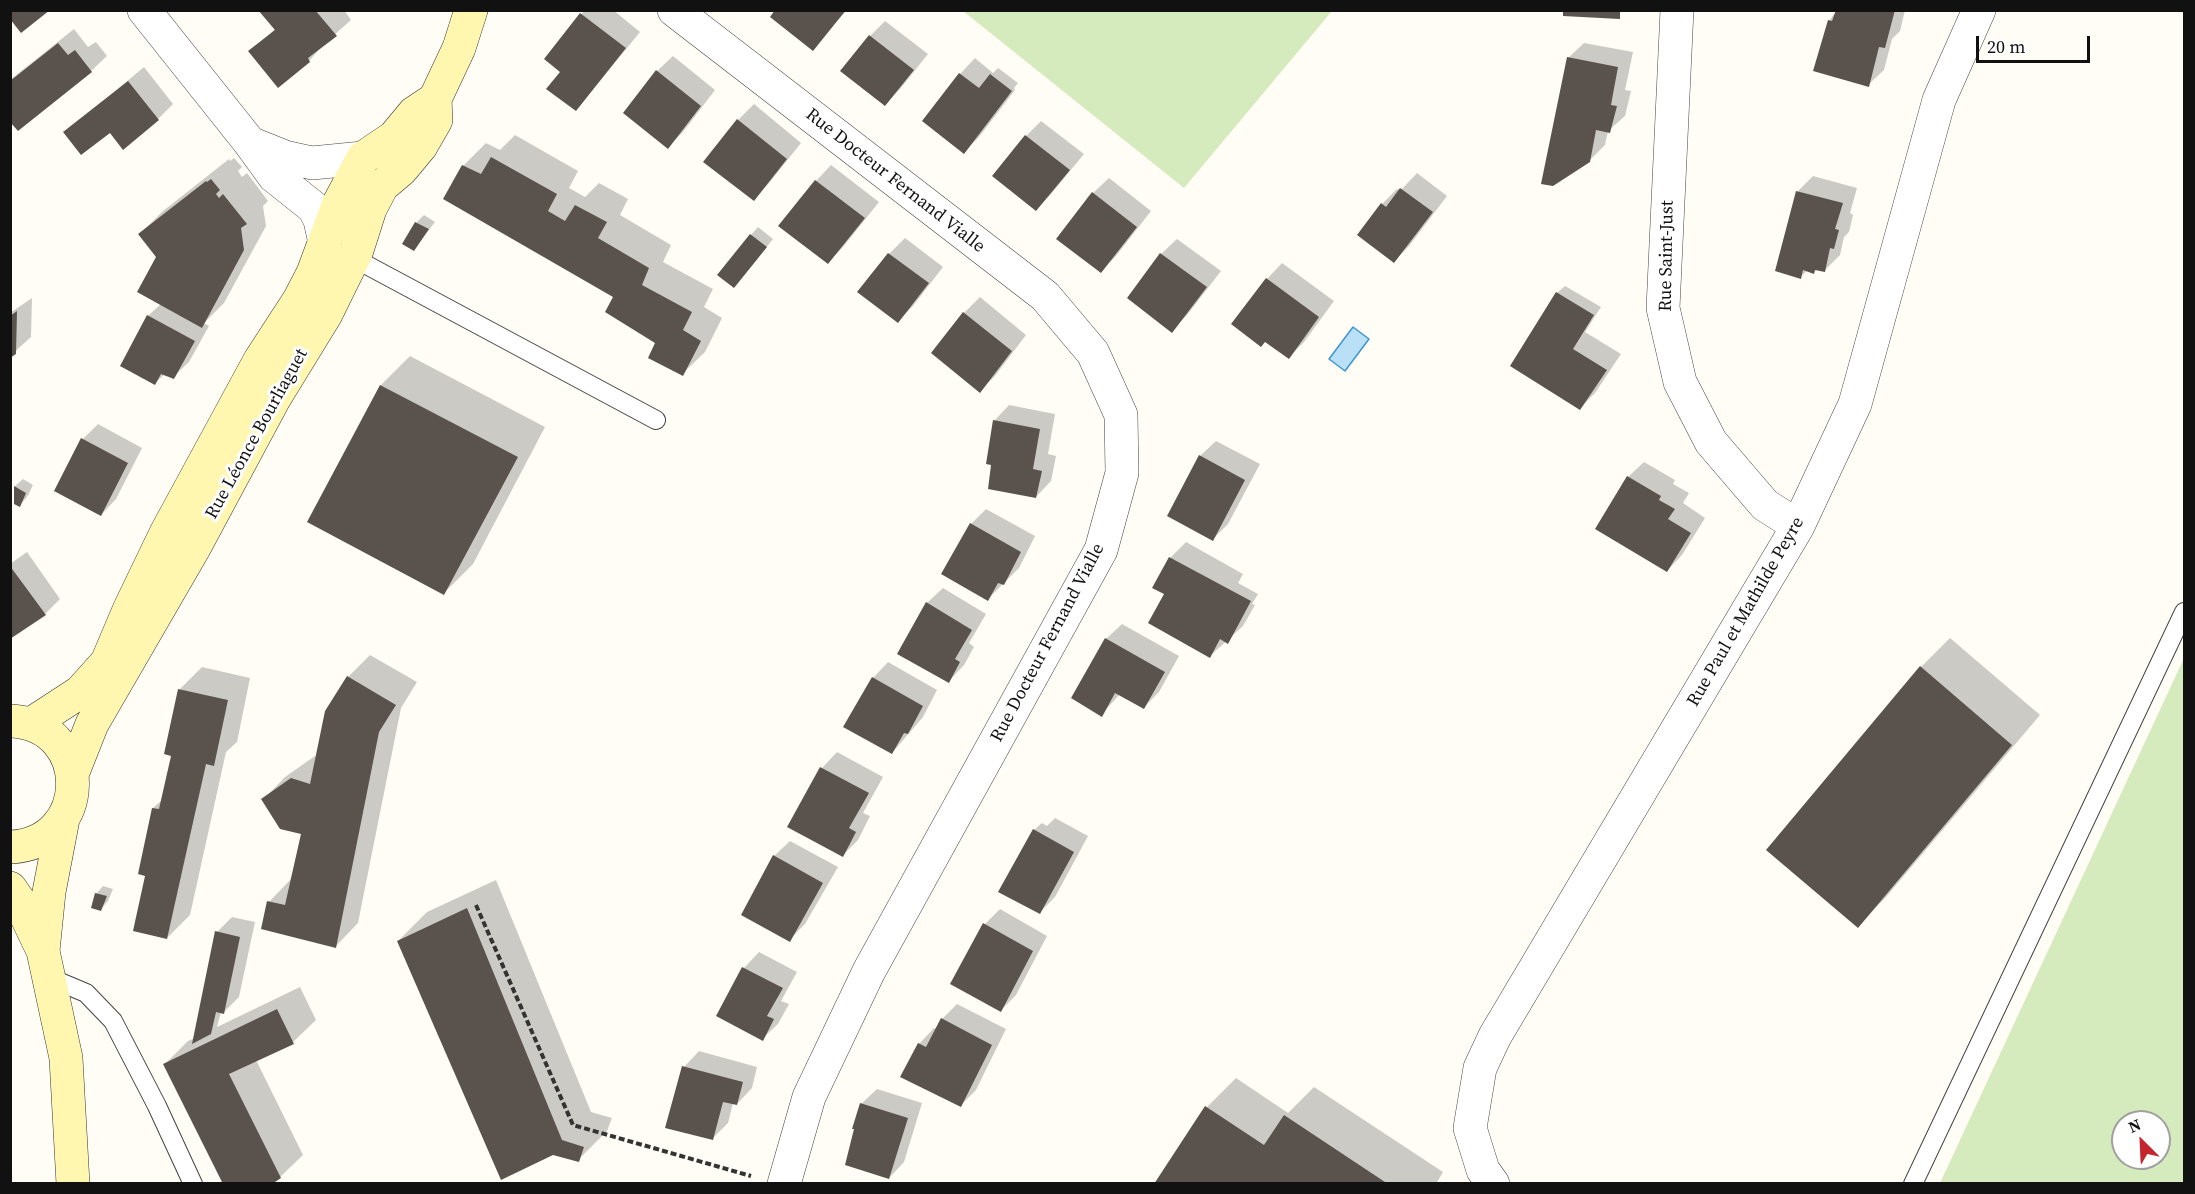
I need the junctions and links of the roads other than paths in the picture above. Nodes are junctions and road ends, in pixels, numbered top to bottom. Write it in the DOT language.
graph roads {
  1 [pos="144,10"];
  2 [pos="471,10"];
  3 [pos="674,10"];
  4 [pos="1677,10"];
  5 [pos="1979,10"];
  6 [pos="435,99"];
  7 [pos="250,143"];
  8 [pos="363,158"];
  9 [pos="325,243"];
  10 [pos="354,259"];
  11 [pos="263,386"];
  12 [pos="656,420"];
  13 [pos="1798,526"];
  14 [pos="180,541"];
  15 [pos="2184,612"];
  16 [pos="21,723"];
  17 [pos="73,772"];
  18 [pos="63,819"];
  19 [pos="10,847"];
  20 [pos="15,894"];
  21 [pos="45,964"];
  22 [pos="68,1174"];
  23 [pos="770,1180"];
  24 [pos="194,1184"];
  25 [pos="1492,1184"];
  26 [pos="1913,1184"];
  1 -- 7 [label="street"];
  2 -- 6 [label="main road, Rue Léonce Bourliaguet"];
  3 -- 23 [label="street, Rue Docteur Fernand Vialle"];
  4 -- 13 [label="street, Rue Saint-Just"];
  5 -- 13 [label="street, Rue Paul et Mathilde Peyre"];
  6 -- 8 [label="main road, Rue Léonce Bourliaguet"];
  6 -- 10 [label="main road, Rue Léonce Bourliaguet"];
  7 -- 8 [label="street"];
  7 -- 9 [label="street"];
  8 -- 9 [label="main road, Rue Léonce Bourliaguet"];
  9 -- 10 [label="lane"];
  9 -- 11 [label="main road, Rue Léonce Bourliaguet"];
  10 -- 11 [label="main road, Rue Léonce Bourliaguet"];
  10 -- 12 [label="lane"];
  11 -- 14 [label="main road, Rue Léonce Bourliaguet"];
  13 -- 25 [label="street, Rue Paul et Mathilde Peyre"];
  14 -- 16 [label="main road, Rue Léonce Bourliaguet"];
  14 -- 17 [label="main road, Rue Léonce Bourliaguet"];
  15 -- 26 [label="lane"];
  16 -- 17 [label="main road"];
  17 -- 18 [label="main road"];
  18 -- 19 [label="main road"];
  18 -- 21 [label="main road"];
  20 -- 21 [label="main road"];
  21 -- 22 [label="main road"];
  21 -- 24 [label="lane"];
}
